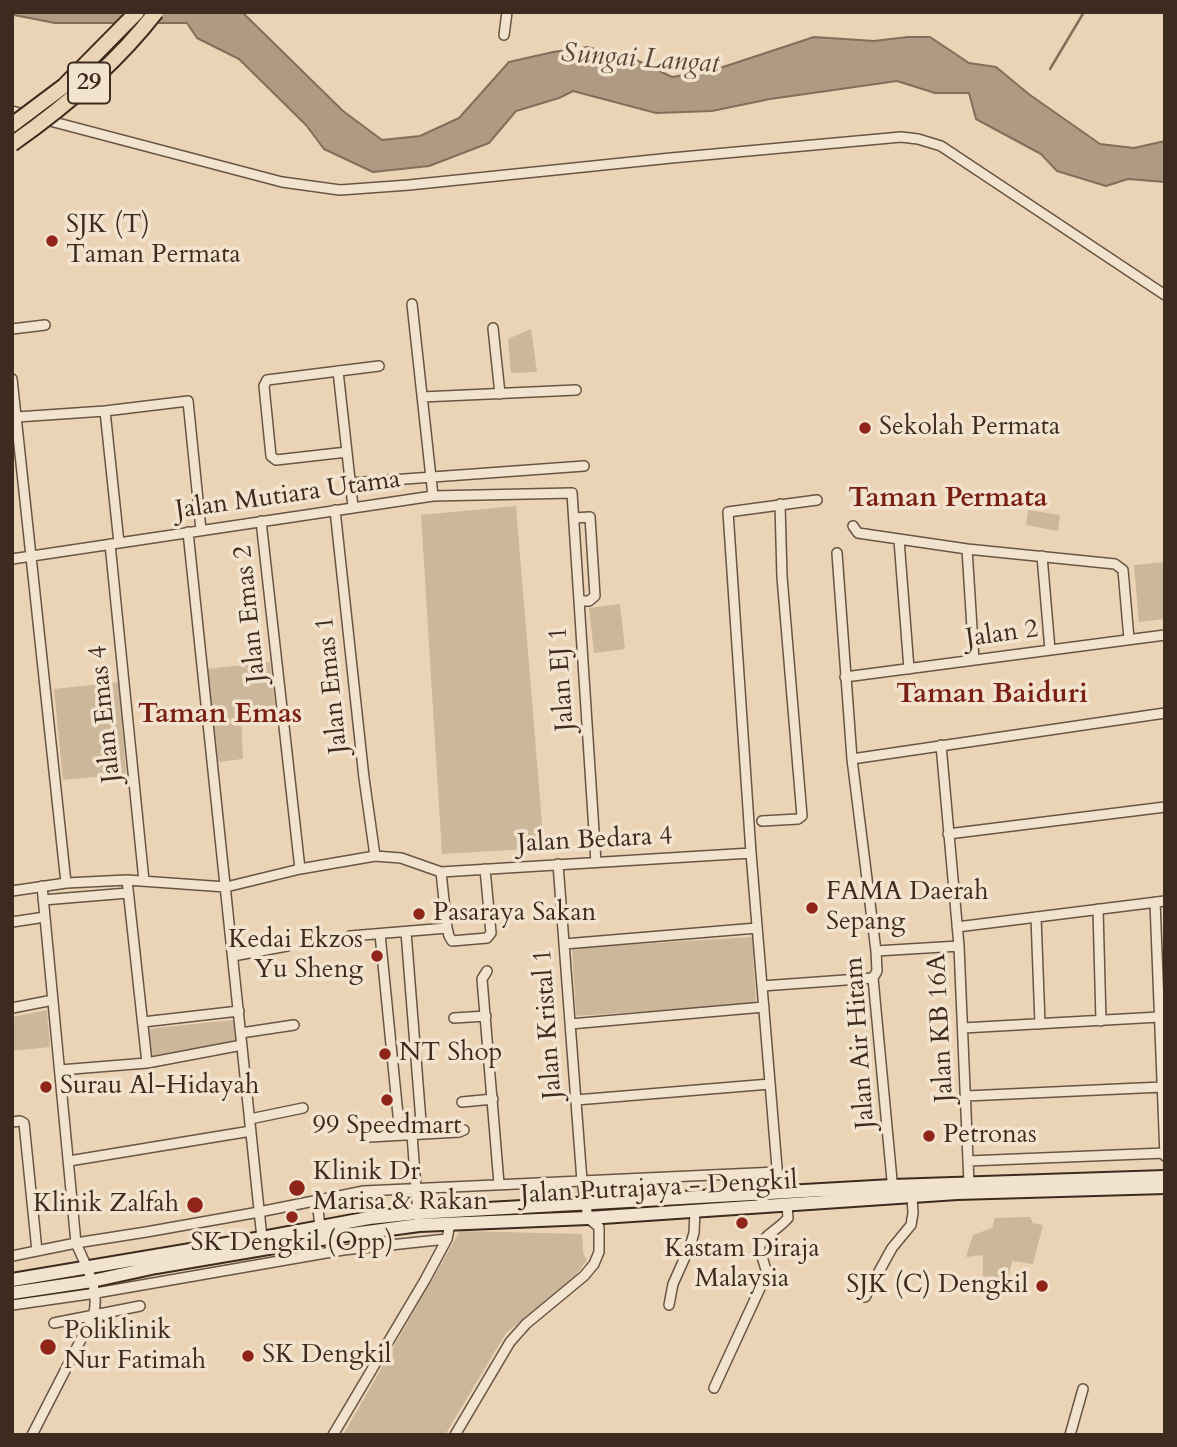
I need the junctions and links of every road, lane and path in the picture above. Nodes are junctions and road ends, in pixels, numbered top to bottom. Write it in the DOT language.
graph roads {
  1 [pos="137,12"];
  2 [pos="156,12"];
  3 [pos="507,12"];
  4 [pos="504,35"];
  5 [pos="12,111"];
  6 [pos="12,125"];
  7 [pos="12,144"];
  8 [pos="1165,295"];
  9 [pos="412,304"];
  10 [pos="45,325"];
  11 [pos="493,328"];
  12 [pos="12,329"];
  13 [pos="379,366"];
  14 [pos="338,371"];
  15 [pos="12,379"];
  16 [pos="576,390"];
  17 [pos="500,394"];
  18 [pos="422,397"];
  19 [pos="105,411"];
  20 [pos="16,417"];
  21 [pos="347,452"];
  22 [pos="584,466"];
  23 [pos="431,476"];
  24 [pos="351,483"];
  25 [pos="572,493"];
  26 [pos="433,496"];
  27 [pos="817,500"];
  28 [pos="779,504"];
  29 [pos="353,507"];
  30 [pos="335,510"];
  31 [pos="574,518"];
  32 [pos="261,521"];
  33 [pos="853,526"];
  34 [pos="201,530"];
  35 [pos="188,532"];
  36 [pos="899,540"];
  37 [pos="115,543"];
  38 [pos="967,549"];
  39 [pos="837,552"];
  40 [pos="32,556"];
  41 [pos="1042,556"];
  42 [pos="12,559"];
  43 [pos="579,601"];
  44 [pos="1165,635"];
  45 [pos="1129,639"];
  46 [pos="1050,650"];
  47 [pos="974,660"];
  48 [pos="909,669"];
  49 [pos="845,677"];
  50 [pos="1165,713"];
  51 [pos="940,745"];
  52 [pos="852,759"];
  53 [pos="1165,807"];
  54 [pos="762,821"];
  55 [pos="948,834"];
  56 [pos="751,853"];
  57 [pos="375,856"];
  58 [pos="596,862"];
  59 [pos="558,864"];
  60 [pos="300,869"];
  61 [pos="485,869"];
  62 [pos="441,872"];
  63 [pos="127,880"];
  64 [pos="144,881"];
  65 [pos="66,883"];
  66 [pos="41,886"];
  67 [pos="226,887"];
  68 [pos="12,891"];
  69 [pos="128,893"];
  70 [pos="43,900"];
  71 [pos="1160,902"];
  72 [pos="1098,909"];
  73 [pos="45,917"];
  74 [pos="1035,917"];
  75 [pos="12,922"];
  76 [pos="447,928"];
  77 [pos="757,928"];
  78 [pos="957,928"];
  79 [pos="406,932"];
  80 [pos="380,934"];
  81 [pos="346,939"];
  82 [pos="564,944"];
  83 [pos="286,946"];
  84 [pos="959,946"];
  85 [pos="876,951"];
  86 [pos="233,956"];
  87 [pos="487,971"];
  88 [pos="873,978"];
  89 [pos="762,986"];
  90 [pos="53,1000"];
  91 [pos="764,1007"];
  92 [pos="12,1008"];
  93 [pos="239,1011"];
  94 [pos="486,1016"];
  95 [pos="1159,1017"];
  96 [pos="454,1018"];
  97 [pos="1101,1021"];
  98 [pos="143,1022"];
  99 [pos="570,1024"];
  100 [pos="1040,1024"];
  101 [pos="294,1025"];
  102 [pos="963,1028"];
  103 [pos="241,1033"];
  104 [pos="1162,1037"];
  105 [pos="242,1045"];
  106 [pos="147,1063"];
  107 [pos="60,1070"];
  108 [pos="770,1084"];
  109 [pos="1162,1087"];
  110 [pos="965,1096"];
  111 [pos="493,1099"];
  112 [pos="576,1100"];
  113 [pos="462,1102"];
  114 [pos="303,1108"];
  115 [pos="250,1119"];
  116 [pos="12,1122"];
  117 [pos="464,1130"];
  118 [pos="251,1131"];
  119 [pos="365,1134"];
  120 [pos="417,1134"];
  121 [pos="400,1135"];
  122 [pos="1165,1155"];
  123 [pos="69,1161"];
  124 [pos="968,1161"];
  125 [pos="777,1172"];
  126 [pos="1165,1177"];
  127 [pos="582,1181"];
  128 [pos="499,1184"];
  129 [pos="970,1184"];
  130 [pos="1165,1187"];
  131 [pos="416,1188"];
  132 [pos="893,1191"];
  133 [pos="779,1192"];
  134 [pos="912,1196"];
  135 [pos="317,1200"];
  136 [pos="586,1204"];
  137 [pos="787,1205"];
  138 [pos="695,1210"];
  139 [pos="259,1212"];
  140 [pos="587,1218"];
  141 [pos="418,1219"];
  142 [pos="450,1224"];
  143 [pos="320,1227"];
  144 [pos="262,1238"];
  145 [pos="447,1239"];
  146 [pos="76,1243"];
  147 [pos="37,1251"];
  148 [pos="12,1256"];
  149 [pos="87,1268"];
  150 [pos="156,1268"];
  151 [pos="12,1280"];
  152 [pos="158,1283"];
  153 [pos="94,1287"];
  154 [pos="12,1293"];
  155 [pos="33,1296"];
  156 [pos="865,1297"];
  157 [pos="12,1305"];
  158 [pos="669,1305"];
  159 [pos="140,1306"];
  160 [pos="93,1316"];
  161 [pos="54,1323"];
  162 [pos="714,1388"];
  163 [pos="1083,1389"];
  164 [pos="33,1434"];
  165 [pos="333,1435"];
  166 [pos="455,1435"];
  167 [pos="1070,1435"];
  1 -- 6 [label="highway, 29, bridge"];
  2 -- 7 [label="highway, 29, bridge"];
  3 -- 4 [label="street"];
  5 -- 8 [label="street"];
  9 -- 18 [label="street"];
  10 -- 12 [label="street"];
  11 -- 17 [label="street"];
  13 -- 14 [label="street"];
  14 -- 21 [label="street"];
  14 -- 21 [label="street"];
  15 -- 20 [label="street"];
  16 -- 17 [label="street"];
  17 -- 18 [label="street"];
  18 -- 23 [label="street"];
  19 -- 20 [label="street"];
  19 -- 34 [label="street"];
  19 -- 37 [label="street, Jalan Emas 4"];
  20 -- 40 [label="street"];
  21 -- 24 [label="street"];
  22 -- 23 [label="street"];
  23 -- 24 [label="street"];
  23 -- 26 [label="street"];
  24 -- 29 [label="street"];
  25 -- 26 [label="street, Jalan Mutiara Utama"];
  25 -- 31 [label="street, Jalan EJ 1"];
  26 -- 29 [label="street, Jalan Mutiara Utama"];
  27 -- 28 [label="street"];
  28 -- 54 [label="street"];
  28 -- 56 [label="street"];
  29 -- 30 [label="street, Jalan Mutiara Utama"];
  30 -- 32 [label="street, Jalan Mutiara Utama"];
  30 -- 57 [label="street, Jalan Emas 1"];
  31 -- 43 [label="street, Jalan EJ 1"];
  31 -- 43 [label="street"];
  32 -- 34 [label="street, Jalan Mutiara Utama"];
  32 -- 60 [label="street, Jalan Emas 2"];
  33 -- 36 [label="street"];
  34 -- 35 [label="street, Jalan Mutiara Utama"];
  35 -- 37 [label="street, Jalan Mutiara Utama"];
  35 -- 67 [label="street"];
  36 -- 38 [label="street"];
  36 -- 48 [label="street"];
  37 -- 40 [label="street, Jalan Mutiara Utama"];
  37 -- 64 [label="street, Jalan Emas 4"];
  38 -- 41 [label="street"];
  38 -- 47 [label="street"];
  39 -- 49 [label="street, Jalan Air Hitam"];
  40 -- 42 [label="street, Jalan Mutiara Utama"];
  40 -- 65 [label="street"];
  41 -- 45 [label="street"];
  41 -- 46 [label="street"];
  43 -- 58 [label="street, Jalan EJ 1"];
  44 -- 45 [label="street, Jalan 2"];
  45 -- 46 [label="street, Jalan 2"];
  46 -- 47 [label="street, Jalan 2"];
  47 -- 48 [label="street, Jalan 2"];
  48 -- 49 [label="street, Jalan 2"];
  49 -- 52 [label="street, Jalan Air Hitam"];
  50 -- 51 [label="street"];
  51 -- 52 [label="street"];
  51 -- 55 [label="street, Jalan KB 16A"];
  52 -- 85 [label="street, Jalan Air Hitam"];
  53 -- 55 [label="street"];
  55 -- 78 [label="street, Jalan KB 16A"];
  56 -- 58 [label="street, Jalan Bedara 4"];
  56 -- 77 [label="street"];
  57 -- 60 [label="street"];
  57 -- 62 [label="street"];
  58 -- 59 [label="street, Jalan Bedara 4"];
  59 -- 61 [label="street, Jalan Bedara 4"];
  59 -- 82 [label="street, Jalan Kristal 1"];
  60 -- 67 [label="street"];
  61 -- 62 [label="street, Jalan Bedara 4"];
  61 -- 76 [label="street"];
  62 -- 76 [label="street"];
  63 -- 64 [label="street"];
  63 -- 65 [label="street"];
  63 -- 69 [label="street"];
  64 -- 67 [label="street"];
  65 -- 66 [label="street"];
  66 -- 68 [label="street"];
  66 -- 70 [label="street"];
  67 -- 86 [label="street"];
  69 -- 70 [label="street"];
  69 -- 98 [label="street"];
  70 -- 73 [label="street"];
  71 -- 72 [label="street"];
  71 -- 95 [label="street"];
  72 -- 74 [label="street"];
  72 -- 97 [label="street"];
  73 -- 75 [label="street"];
  73 -- 90 [label="street"];
  74 -- 78 [label="street"];
  74 -- 100 [label="street"];
  76 -- 79 [label="street"];
  77 -- 82 [label="street"];
  77 -- 89 [label="street"];
  78 -- 84 [label="street, Jalan KB 16A"];
  79 -- 80 [label="street"];
  79 -- 120 [label="street"];
  80 -- 81 [label="street"];
  80 -- 121 [label="street"];
  82 -- 99 [label="street, Jalan Kristal 1"];
  83 -- 86 [label="street"];
  84 -- 85 [label="street"];
  84 -- 102 [label="street, Jalan KB 16A"];
  85 -- 88 [label="street, Jalan Air Hitam"];
  86 -- 93 [label="street"];
  87 -- 94 [label="street"];
  88 -- 89 [label="street"];
  88 -- 132 [label="street, Jalan Air Hitam"];
  89 -- 91 [label="street"];
  90 -- 92 [label="street"];
  90 -- 107 [label="street"];
  91 -- 99 [label="street"];
  91 -- 108 [label="street"];
  93 -- 98 [label="street"];
  93 -- 103 [label="street"];
  94 -- 96 [label="street"];
  94 -- 111 [label="street"];
  95 -- 97 [label="street"];
  95 -- 104 [label="street"];
  97 -- 100 [label="street"];
  98 -- 106 [label="street"];
  99 -- 112 [label="street, Jalan Kristal 1"];
  100 -- 102 [label="street"];
  101 -- 103 [label="street"];
  102 -- 110 [label="street, Jalan KB 16A"];
  103 -- 105 [label="street"];
  104 -- 109 [label="street"];
  105 -- 106 [label="street"];
  105 -- 115 [label="street"];
  106 -- 107 [label="street"];
  107 -- 123 [label="street"];
  108 -- 112 [label="street"];
  108 -- 125 [label="street"];
  109 -- 110 [label="street"];
  109 -- 122 [label="street"];
  110 -- 124 [label="street, Jalan KB 16A"];
  111 -- 113 [label="street"];
  111 -- 128 [label="street"];
  112 -- 127 [label="street, Jalan Kristal 1"];
  114 -- 115 [label="street"];
  115 -- 118 [label="street"];
  116 -- 147 [label="street"];
  117 -- 120 [label="street"];
  118 -- 123 [label="street"];
  118 -- 139 [label="street"];
  119 -- 121 [label="street"];
  120 -- 121 [label="street"];
  120 -- 131 [label="street"];
  122 -- 124 [label="street"];
  123 -- 146 [label="street"];
  124 -- 129 [label="street, Jalan KB 16A"];
  125 -- 127 [label="street"];
  125 -- 133 [label="street"];
  126 -- 129 [label="main road"];
  127 -- 128 [label="street"];
  127 -- 136 [label="street, Jalan Kristal 1"];
  128 -- 131 [label="street"];
  129 -- 132 [label="main road"];
  130 -- 134 [label="main road"];
  131 -- 135 [label="street"];
  131 -- 141 [label="street"];
  132 -- 133 [label="main road, Jalan Putrajaya - Dengkil"];
  132 -- 134 [label="main road"];
  132 -- 137 [label="main road, Jalan Putrajaya - Dengkil"];
  133 -- 136 [label="main road, Jalan Putrajaya - Dengkil"];
  134 -- 156 [label="street"];
  135 -- 139 [label="street"];
  135 -- 143 [label="street"];
  136 -- 140 [label="street, Jalan Kristal 1"];
  136 -- 141 [label="main road, Jalan Putrajaya - Dengkil"];
  137 -- 138 [label="main road, Jalan Putrajaya - Dengkil"];
  137 -- 162 [label="street"];
  138 -- 140 [label="main road, Jalan Putrajaya - Dengkil"];
  138 -- 158 [label="street"];
  139 -- 144 [label="street"];
  139 -- 146 [label="street"];
  140 -- 142 [label="main road, Jalan Putrajaya - Dengkil"];
  140 -- 166 [label="street, Jalan Kristal 1"];
  141 -- 142 [label="main road, Jalan Putrajaya - Dengkil"];
  141 -- 143 [label="main road, Jalan Putrajaya - Dengkil"];
  141 -- 150 [label="main road, Jalan Putrajaya - Dengkil"];
  142 -- 145 [label="street"];
  143 -- 144 [label="main road, Jalan Putrajaya - Dengkil"];
  144 -- 149 [label="main road, Jalan Putrajaya - Dengkil"];
  145 -- 152 [label="street"];
  145 -- 165 [label="street"];
  146 -- 147 [label="street"];
  146 -- 149 [label="street"];
  147 -- 148 [label="street"];
  149 -- 151 [label="main road, Jalan Putrajaya - Dengkil"];
  149 -- 153 [label="street"];
  150 -- 152 [label="street"];
  150 -- 153 [label="main road, Jalan Putrajaya - Dengkil"];
  152 -- 153 [label="street"];
  153 -- 155 [label="main road, Jalan Putrajaya - Dengkil"];
  153 -- 160 [label="street"];
  154 -- 155 [label="main road, Jalan Putrajaya - Dengkil"];
  155 -- 157 [label="street"];
  159 -- 160 [label="street"];
  160 -- 161 [label="street"];
  160 -- 164 [label="street"];
  163 -- 167 [label="street"];
}
